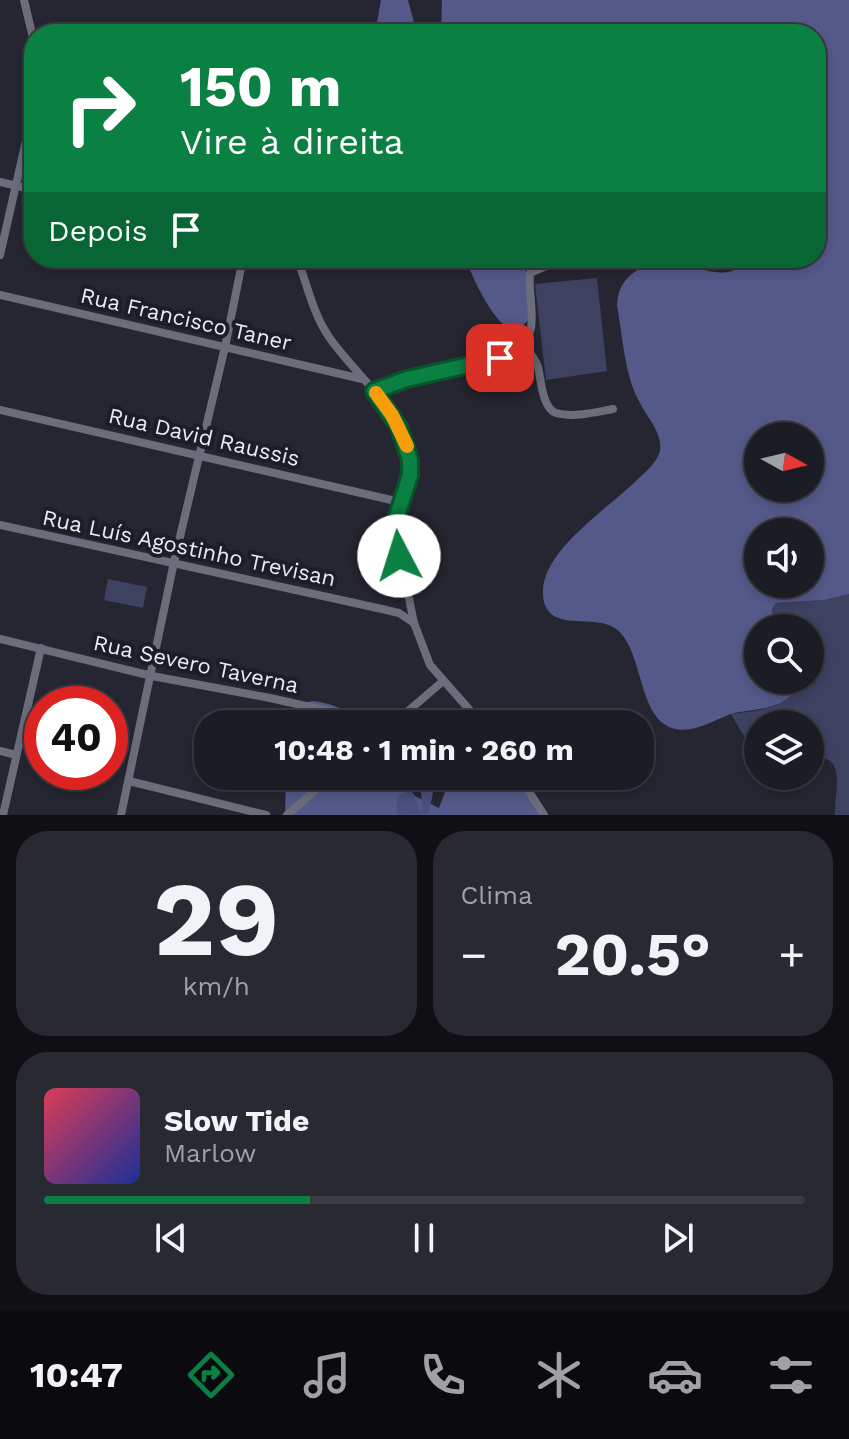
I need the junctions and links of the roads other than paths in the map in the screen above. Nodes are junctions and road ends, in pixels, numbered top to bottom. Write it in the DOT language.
graph roads {
  1 [pos="24,0"];
  2 [pos="30,24"];
  3 [pos="24,150"];
  4 [pos="0,182"];
  5 [pos="16,185"];
  6 [pos="24,187"];
  7 [pos="0,255"];
  8 [pos="241,268"];
  9 [pos="301,268"];
  10 [pos="541,268"];
  11 [pos="0,295"];
  12 [pos="524,346"];
  13 [pos="225,347"];
  14 [pos="363,379"];
  15 [pos="374,391"];
  16 [pos="613,409"];
  17 [pos="0,410"];
  18 [pos="198,454"];
  19 [pos="400,502"];
  20 [pos="0,525"];
  21 [pos="174,562"];
  22 [pos="414,623"];
  23 [pos="0,639"];
  24 [pos="41,648"];
  25 [pos="152,676"];
  26 [pos="442,682"];
  27 [pos="324,710"];
  28 [pos="409,710"];
  29 [pos="469,710"];
  30 [pos="0,751"];
  31 [pos="16,755"];
  32 [pos="129,781"];
  33 [pos="316,790"];
  34 [pos="528,790"];
  35 [pos="3,815"];
  36 [pos="121,815"];
  37 [pos="266,815"];
  38 [pos="287,815"];
  39 [pos="544,815"];
  1 -- 2 [label="street"];
  3 -- 5 [label="street"];
  4 -- 5 [label="street"];
  5 -- 6 [label="street"];
  5 -- 7 [label="street"];
  8 -- 13 [label="street"];
  9 -- 14 [label="street"];
  10 -- 12 [label="street"];
  11 -- 13 [label="street, Rua Francisco Taner"];
  12 -- 15 [label="street"];
  12 -- 16 [label="street"];
  13 -- 14 [label="street, Rua Francisco Taner"];
  13 -- 18 [label="street"];
  14 -- 15 [label="street"];
  15 -- 19 [label="street"];
  17 -- 18 [label="street, Rua David Raussis"];
  18 -- 19 [label="street, Rua David Raussis"];
  18 -- 21 [label="street"];
  19 -- 22 [label="street"];
  20 -- 21 [label="street, Rua Luís Agostinho Trevisan"];
  21 -- 22 [label="street, Rua Luís Agostinho Trevisan"];
  21 -- 25 [label="street"];
  22 -- 26 [label="street"];
  23 -- 24 [label="street, Rua Severo Taverna"];
  24 -- 25 [label="street, Rua Severo Taverna"];
  24 -- 31 [label="street"];
  25 -- 27 [label="street, Rua Severo Taverna"];
  25 -- 32 [label="street"];
  26 -- 28 [label="street"];
  26 -- 29 [label="street"];
  30 -- 31 [label="street"];
  31 -- 35 [label="street"];
  32 -- 36 [label="street"];
  32 -- 37 [label="street"];
  33 -- 38 [label="street"];
  34 -- 39 [label="street"];
}
